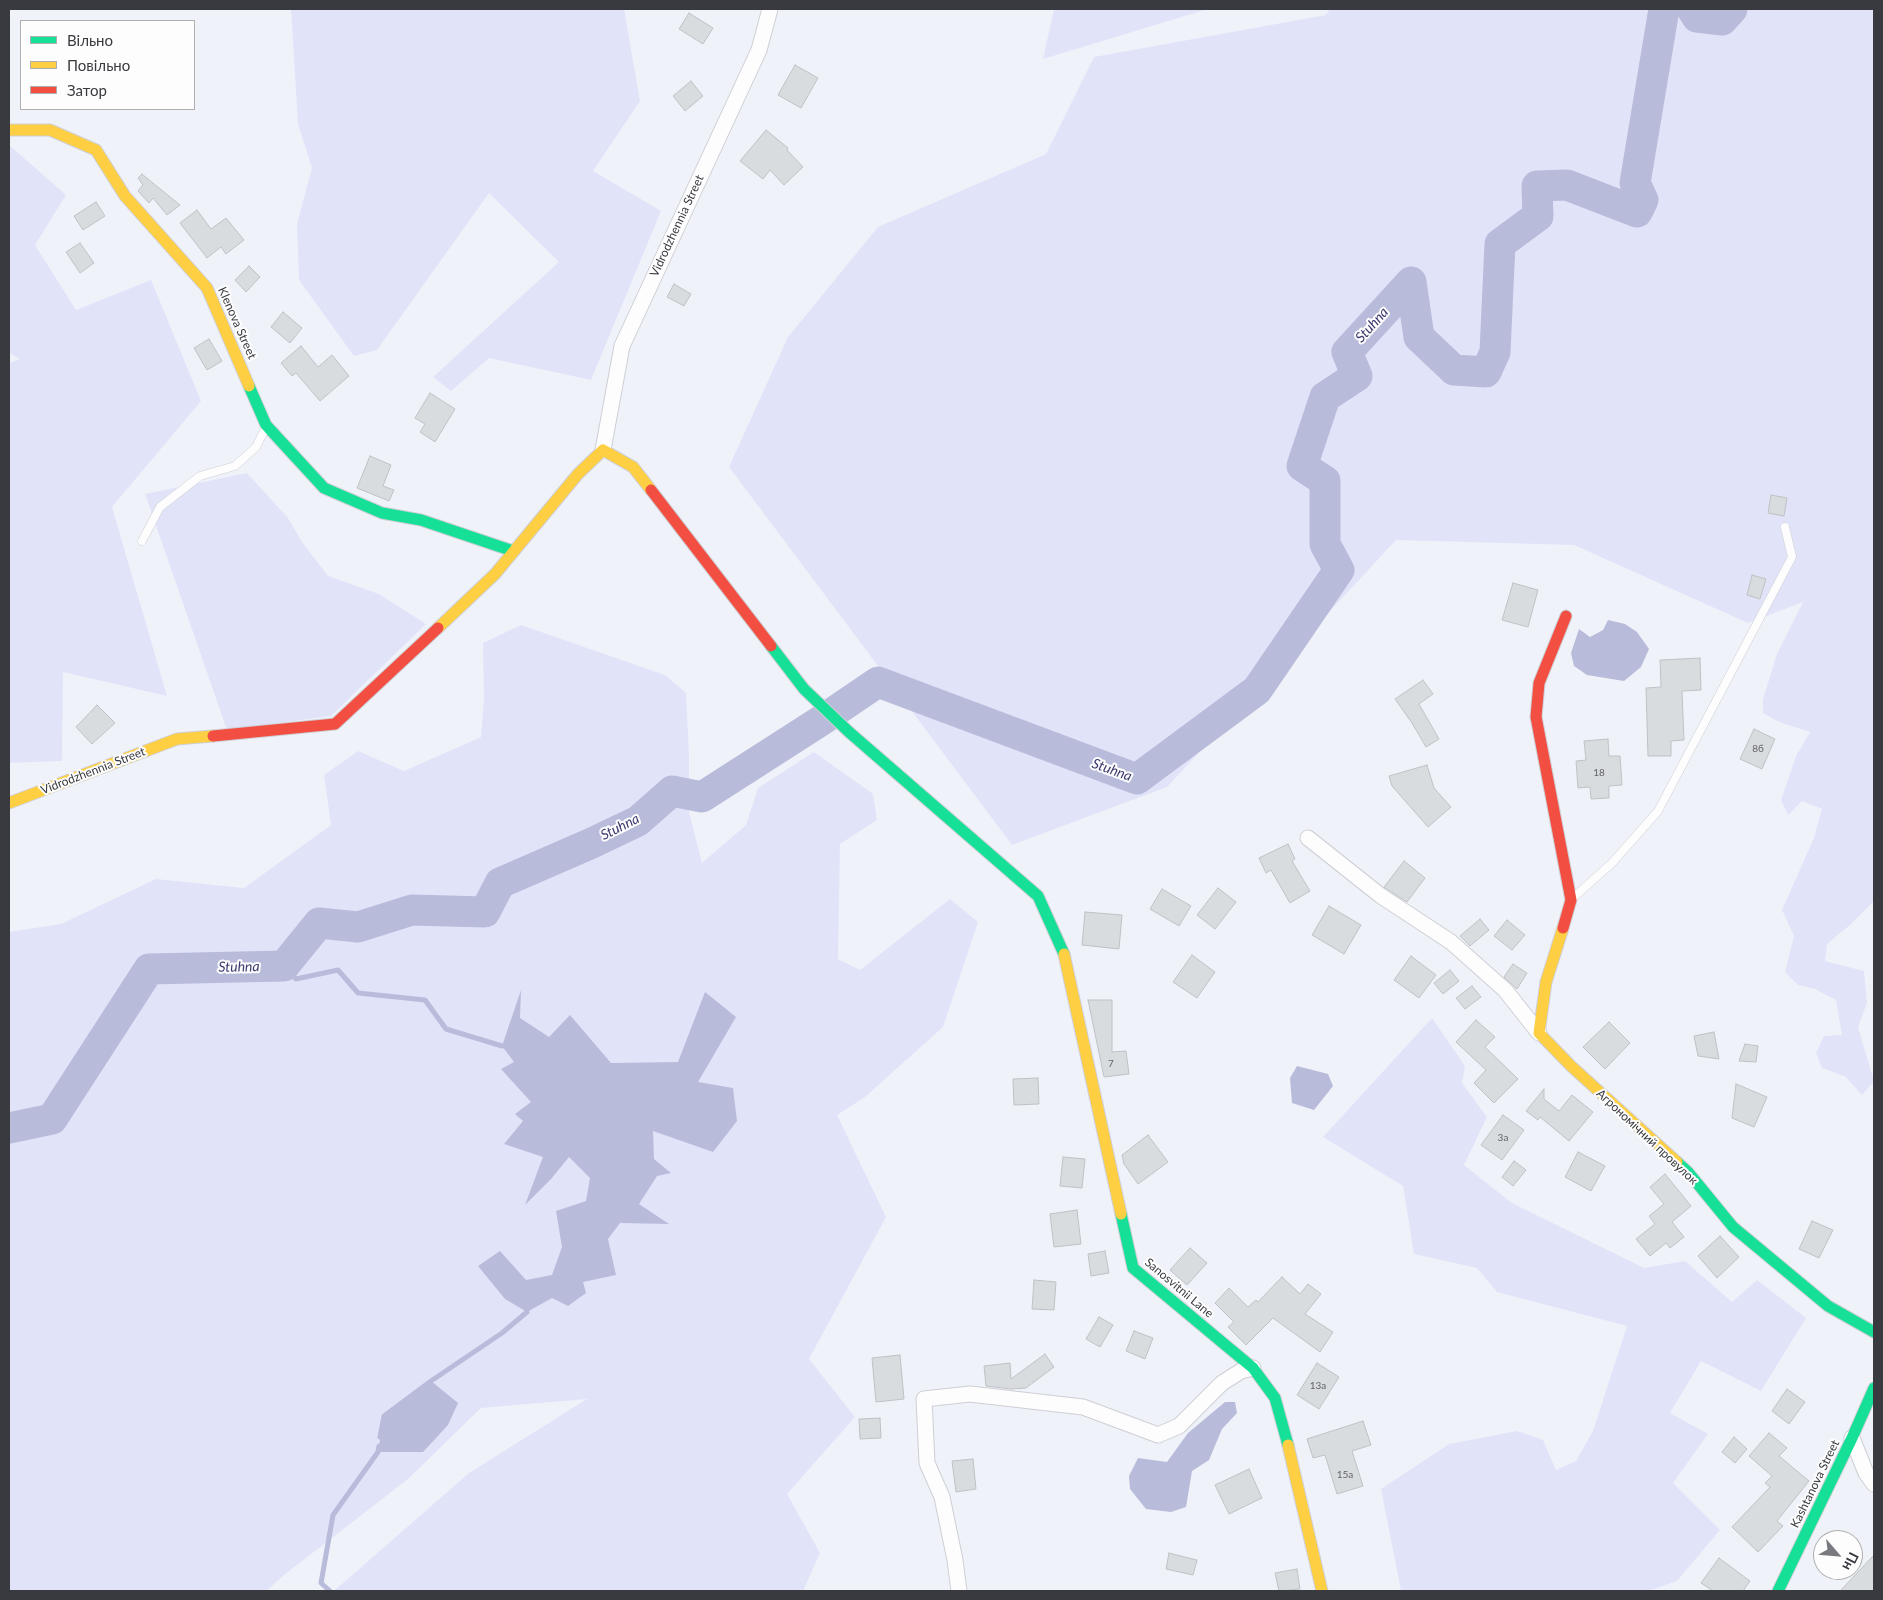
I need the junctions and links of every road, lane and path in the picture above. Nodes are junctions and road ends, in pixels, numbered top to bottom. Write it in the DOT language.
graph roads {
  1 [pos="770,9"];
  2 [pos="9,130"];
  3 [pos="266,425"];
  4 [pos="603,450"];
  5 [pos="1785,527"];
  6 [pos="142,542"];
  7 [pos="513,551"];
  8 [pos="1566,616"];
  9 [pos="9,803"];
  10 [pos="1308,838"];
  11 [pos="1571,900"];
  12 [pos="1539,1033"];
  13 [pos="1874,1332"];
  14 [pos="1253,1368"];
  15 [pos="1874,1388"];
  16 [pos="1852,1438"];
  17 [pos="1874,1484"];
  18 [pos="959,1591"];
  19 [pos="1322,1591"];
  20 [pos="1778,1591"];
  1 -- 4 [label="street, Vidrodzhennia Street"];
  2 -- 3 [label="street, Klenova Street"];
  3 -- 6 [label="lane"];
  3 -- 7 [label="street, Klenova Street"];
  4 -- 7 [label="street, Vidrodzhennia Street"];
  4 -- 14 [label="street, Sanosvitnii Lane"];
  5 -- 11 [label="lane"];
  7 -- 9 [label="street, Vidrodzhennia Street"];
  8 -- 11 [label="street"];
  10 -- 12 [label="street, Агрономічний провулок"];
  11 -- 12 [label="street"];
  12 -- 13 [label="street, Агрономічний провулок"];
  14 -- 18 [label="street"];
  14 -- 19 [label="street, Sanosvitnii Lane"];
  15 -- 16 [label="street, Kashtanova Street"];
  16 -- 17 [label="street"];
  16 -- 20 [label="street, Kashtanova Street"];
}
